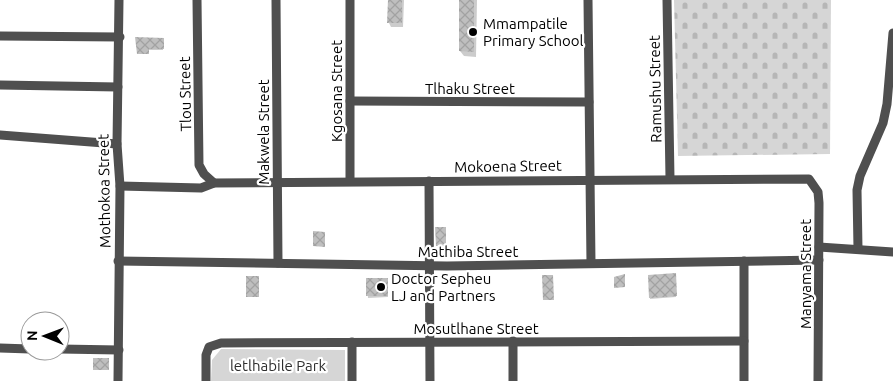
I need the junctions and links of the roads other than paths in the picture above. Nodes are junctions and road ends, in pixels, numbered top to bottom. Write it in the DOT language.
graph roads {
  1 [pos="119,0"];
  2 [pos="197,0"];
  3 [pos="276,0"];
  4 [pos="350,0"];
  5 [pos="588,0"];
  6 [pos="667,0"];
  7 [pos="893,33"];
  8 [pos="0,36"];
  9 [pos="120,37"];
  10 [pos="0,85"];
  11 [pos="118,87"];
  12 [pos="350,101"];
  13 [pos="589,102"];
  14 [pos="0,135"];
  15 [pos="117,144"];
  16 [pos="802,177"];
  17 [pos="670,178"];
  18 [pos="590,179"];
  19 [pos="429,181"];
  20 [pos="277,182"];
  21 [pos="350,182"];
  22 [pos="214,183"];
  23 [pos="120,186"];
  24 [pos="819,247"];
  25 [pos="855,249"];
  26 [pos="893,252"];
  27 [pos="818,260"];
  28 [pos="118,261"];
  29 [pos="744,261"];
  30 [pos="278,263"];
  31 [pos="591,263"];
  32 [pos="429,266"];
  33 [pos="744,340"];
  34 [pos="513,341"];
  35 [pos="352,342"];
  36 [pos="430,342"];
  37 [pos="0,348"];
  38 [pos="20,349"];
  39 [pos="70,349"];
  40 [pos="119,350"];
  41 [pos="118,381"];
  42 [pos="206,381"];
  43 [pos="352,381"];
  44 [pos="430,381"];
  45 [pos="513,381"];
  46 [pos="744,381"];
  47 [pos="818,381"];
  1 -- 9 [label="street, Mothokoa Street"];
  2 -- 22 [label="street, Tlou Street"];
  3 -- 20 [label="street, Makwela Street"];
  4 -- 12 [label="street, Kgosana Street"];
  5 -- 13 [label="street"];
  6 -- 17 [label="street, Ramushu Street"];
  7 -- 25 [label="street"];
  8 -- 9 [label="street"];
  9 -- 11 [label="street, Mothokoa Street"];
  10 -- 11 [label="street"];
  11 -- 15 [label="street, Mothokoa Street"];
  12 -- 13 [label="street, Tlhaku Street"];
  12 -- 21 [label="street, Kgosana Street"];
  13 -- 18 [label="street"];
  14 -- 15 [label="street"];
  15 -- 23 [label="street, Mothokoa Street"];
  16 -- 17 [label="street, Mokoena Street"];
  16 -- 24 [label="street, Manyama Street"];
  17 -- 18 [label="street, Mokoena Street"];
  18 -- 19 [label="street, Mokoena Street"];
  18 -- 31 [label="street"];
  19 -- 21 [label="street, Mokoena Street"];
  19 -- 32 [label="street"];
  20 -- 21 [label="street, Mokoena Street"];
  20 -- 22 [label="street, Mokoena Street"];
  20 -- 30 [label="street, Makwela Street"];
  22 -- 23 [label="street, Mokoena Street"];
  23 -- 28 [label="street, Mothokoa Street"];
  24 -- 25 [label="street"];
  24 -- 27 [label="street, Manyama Street"];
  25 -- 26 [label="street"];
  27 -- 29 [label="street, Mathiba Street"];
  27 -- 47 [label="street, Manyama Street"];
  28 -- 30 [label="street, Mathiba Street"];
  28 -- 40 [label="street, Mothokoa Street"];
  29 -- 31 [label="street, Mathiba Street"];
  29 -- 33 [label="street"];
  30 -- 32 [label="street, Mathiba Street"];
  31 -- 32 [label="street, Mathiba Street"];
  32 -- 36 [label="street"];
  33 -- 34 [label="street, Mosutlhane Street"];
  33 -- 46 [label="street"];
  34 -- 36 [label="street, Mosutlhane Street"];
  34 -- 45 [label="street"];
  35 -- 36 [label="street, Mosutlhane Street"];
  35 -- 42 [label="street, Mosutlhane Street"];
  35 -- 43 [label="street"];
  36 -- 44 [label="street"];
  37 -- 38 [label="street"];
  39 -- 40 [label="street"];
  40 -- 41 [label="street, Mothokoa Street"];
}
